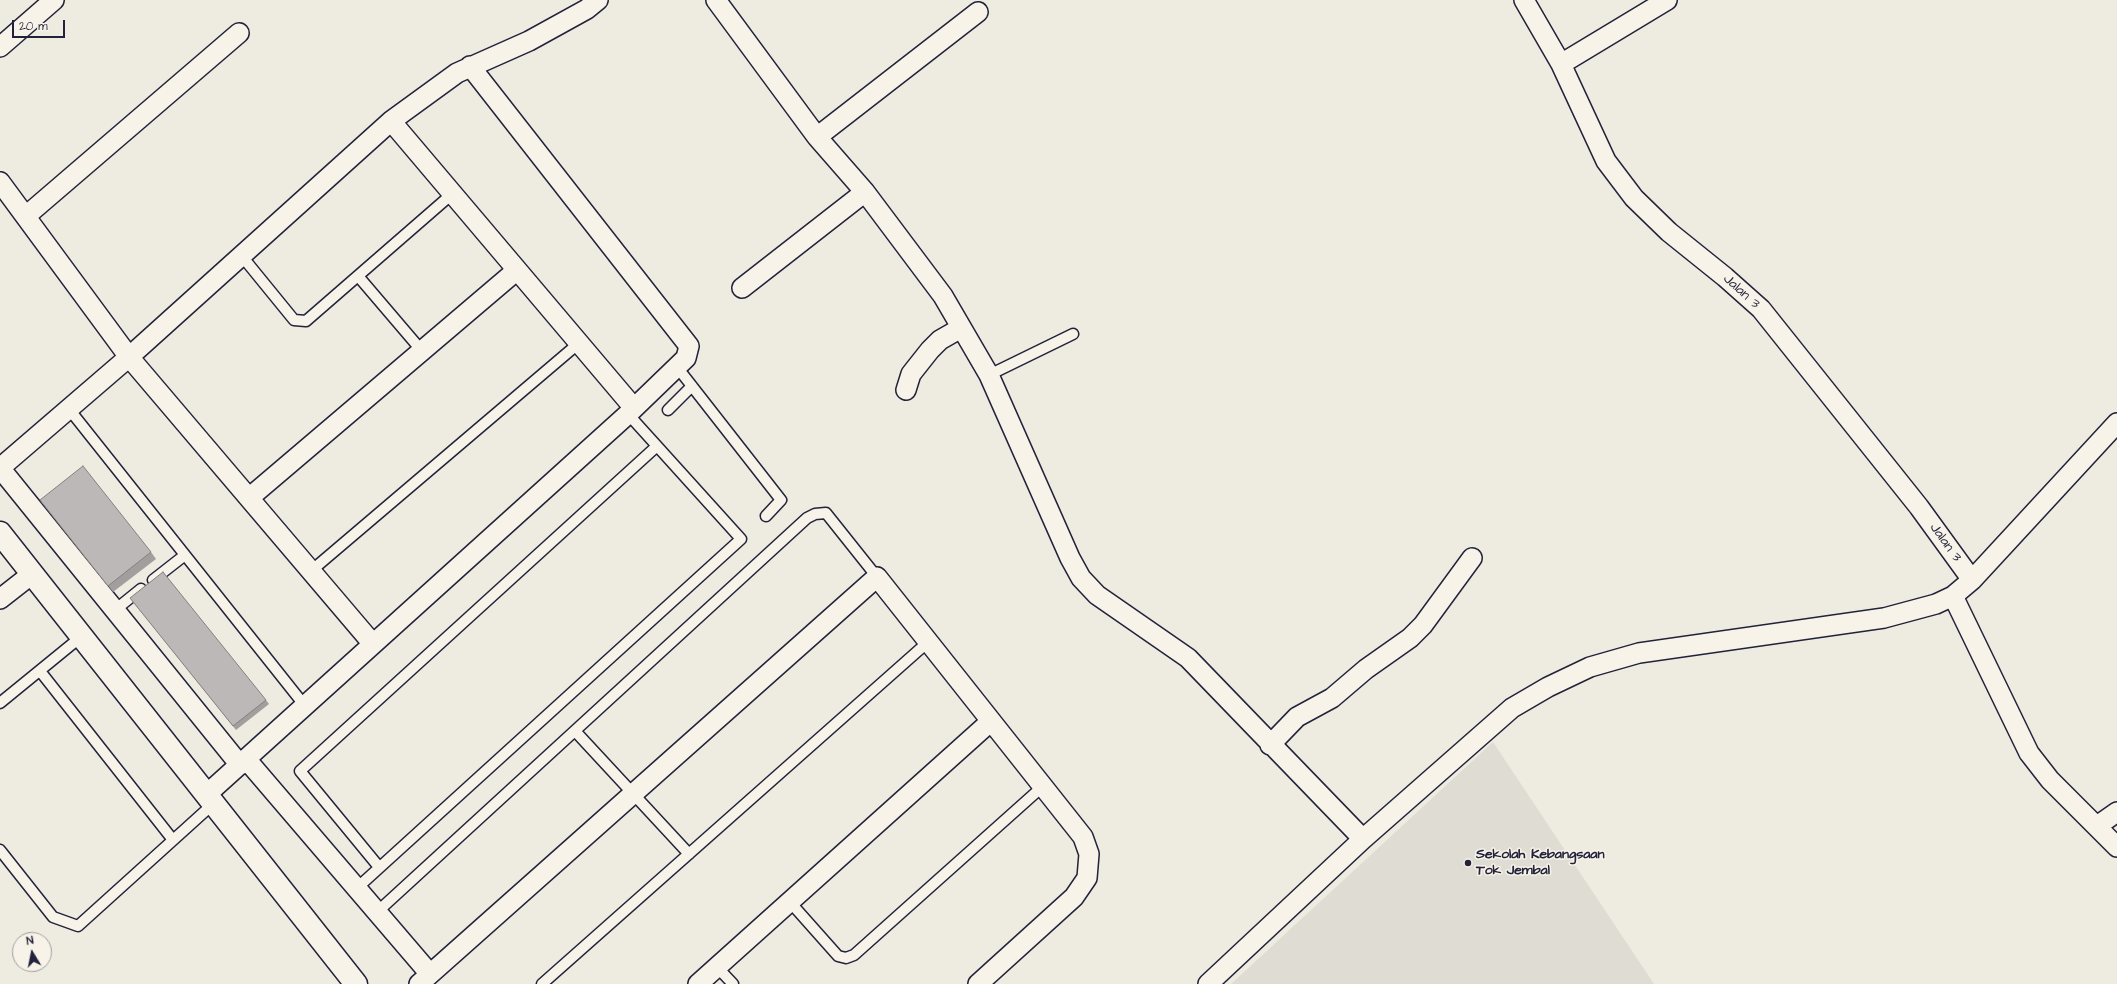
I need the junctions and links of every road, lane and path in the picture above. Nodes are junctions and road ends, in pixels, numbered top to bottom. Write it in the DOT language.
graph roads {
  1 [pos="54,0"];
  2 [pos="598,0"];
  3 [pos="716,0"];
  4 [pos="1524,0"];
  5 [pos="1666,0"];
  6 [pos="978,12"];
  7 [pos="239,33"];
  8 [pos="0,47"];
  9 [pos="1561,64"];
  10 [pos="470,66"];
  11 [pos="391,121"];
  12 [pos="817,137"];
  13 [pos="0,182"];
  14 [pos="865,192"];
  15 [pos="452,194"];
  16 [pos="26,216"];
  17 [pos="241,255"];
  18 [pos="517,270"];
  19 [pos="358,276"];
  20 [pos="742,288"];
  21 [pos="961,328"];
  22 [pos="1073,334"];
  23 [pos="579,343"];
  24 [pos="422,351"];
  25 [pos="129,357"];
  26 [pos="677,367"];
  27 [pos="989,375"];
  28 [pos="692,386"];
  29 [pos="906,390"];
  30 [pos="69,409"];
  31 [pos="668,410"];
  32 [pos="631,411"];
  33 [pos="2117,423"];
  34 [pos="657,446"];
  35 [pos="0,468"];
  36 [pos="249,498"];
  37 [pos="766,516"];
  38 [pos="0,533"];
  39 [pos="185,555"];
  40 [pos="1472,558"];
  41 [pos="311,571"];
  42 [pos="32,574"];
  43 [pos="877,576"];
  44 [pos="1972,580"];
  45 [pos="1953,596"];
  46 [pos="0,599"];
  47 [pos="115,610"];
  48 [pos="82,636"];
  49 [pos="928,642"];
  50 [pos="374,644"];
  51 [pos="40,670"];
  52 [pos="0,703"];
  53 [pos="305,706"];
  54 [pos="990,722"];
  55 [pos="575,731"];
  56 [pos="1270,745"];
  57 [pos="243,762"];
  58 [pos="1042,787"];
  59 [pos="633,794"];
  60 [pos="210,800"];
  61 [pos="2117,812"];
  62 [pos="2097,826"];
  63 [pos="1362,839"];
  64 [pos="173,840"];
  65 [pos="2117,847"];
  66 [pos="0,850"];
  67 [pos="689,854"];
  68 [pos="379,867"];
  69 [pos="357,888"];
  70 [pos="790,902"];
  71 [pos="376,913"];
  72 [pos="717,967"];
  73 [pos="429,981"];
  74 [pos="356,984"];
  75 [pos="542,984"];
  76 [pos="698,984"];
  77 [pos="733,984"];
  78 [pos="978,984"];
  79 [pos="1208,984"];
  1 -- 8 [label="street"];
  2 -- 10 [label="street"];
  3 -- 12 [label="street"];
  4 -- 9 [label="street, Jalan 3"];
  5 -- 9 [label="street"];
  6 -- 12 [label="street"];
  7 -- 16 [label="street"];
  9 -- 44 [label="street, Jalan 3"];
  10 -- 11 [label="street"];
  10 -- 26 [label="street"];
  11 -- 15 [label="street"];
  11 -- 17 [label="street"];
  12 -- 14 [label="street"];
  13 -- 16 [label="street"];
  14 -- 20 [label="street"];
  14 -- 21 [label="street"];
  15 -- 18 [label="street"];
  15 -- 19 [label="lane"];
  16 -- 25 [label="street"];
  17 -- 19 [label="lane"];
  17 -- 25 [label="street"];
  18 -- 23 [label="street"];
  18 -- 24 [label="street"];
  19 -- 24 [label="lane"];
  21 -- 27 [label="street"];
  21 -- 29 [label="street"];
  22 -- 27 [label="lane"];
  23 -- 32 [label="street"];
  23 -- 41 [label="lane"];
  24 -- 36 [label="street"];
  25 -- 30 [label="street"];
  25 -- 36 [label="street"];
  26 -- 28 [label="lane"];
  26 -- 32 [label="street"];
  27 -- 56 [label="street"];
  28 -- 31 [label="lane"];
  28 -- 37 [label="lane"];
  30 -- 35 [label="street"];
  30 -- 39 [label="lane"];
  32 -- 34 [label="lane"];
  32 -- 50 [label="street"];
  33 -- 44 [label="street"];
  34 -- 68 [label="lane"];
  34 -- 68 [label="lane"];
  35 -- 47 [label="street"];
  36 -- 41 [label="street"];
  38 -- 42 [label="main road"];
  39 -- 47 [label="lane"];
  39 -- 53 [label="lane"];
  40 -- 56 [label="street"];
  41 -- 50 [label="street"];
  42 -- 46 [label="street"];
  42 -- 48 [label="main road"];
  43 -- 49 [label="street"];
  43 -- 55 [label="lane"];
  43 -- 59 [label="street"];
  44 -- 45 [label="street"];
  45 -- 62 [label="street"];
  45 -- 63 [label="street"];
  47 -- 57 [label="street"];
  48 -- 51 [label="lane"];
  48 -- 60 [label="main road"];
  49 -- 54 [label="street"];
  49 -- 67 [label="lane"];
  50 -- 53 [label="street"];
  51 -- 52 [label="lane"];
  51 -- 64 [label="lane"];
  53 -- 57 [label="street"];
  54 -- 58 [label="street"];
  54 -- 70 [label="street"];
  55 -- 59 [label="lane"];
  55 -- 71 [label="lane"];
  56 -- 63 [label="street"];
  57 -- 60 [label="street"];
  57 -- 69 [label="street"];
  58 -- 70 [label="lane"];
  58 -- 78 [label="street"];
  59 -- 67 [label="lane"];
  59 -- 73 [label="street"];
  60 -- 64 [label="lane"];
  60 -- 74 [label="main road"];
  61 -- 62 [label="street"];
  62 -- 65 [label="street"];
  63 -- 79 [label="street"];
  64 -- 66 [label="lane"];
  67 -- 75 [label="lane"];
  68 -- 69 [label="lane"];
  69 -- 71 [label="street"];
  70 -- 72 [label="street"];
  71 -- 73 [label="street"];
  72 -- 76 [label="street"];
  72 -- 77 [label="lane"];
}
